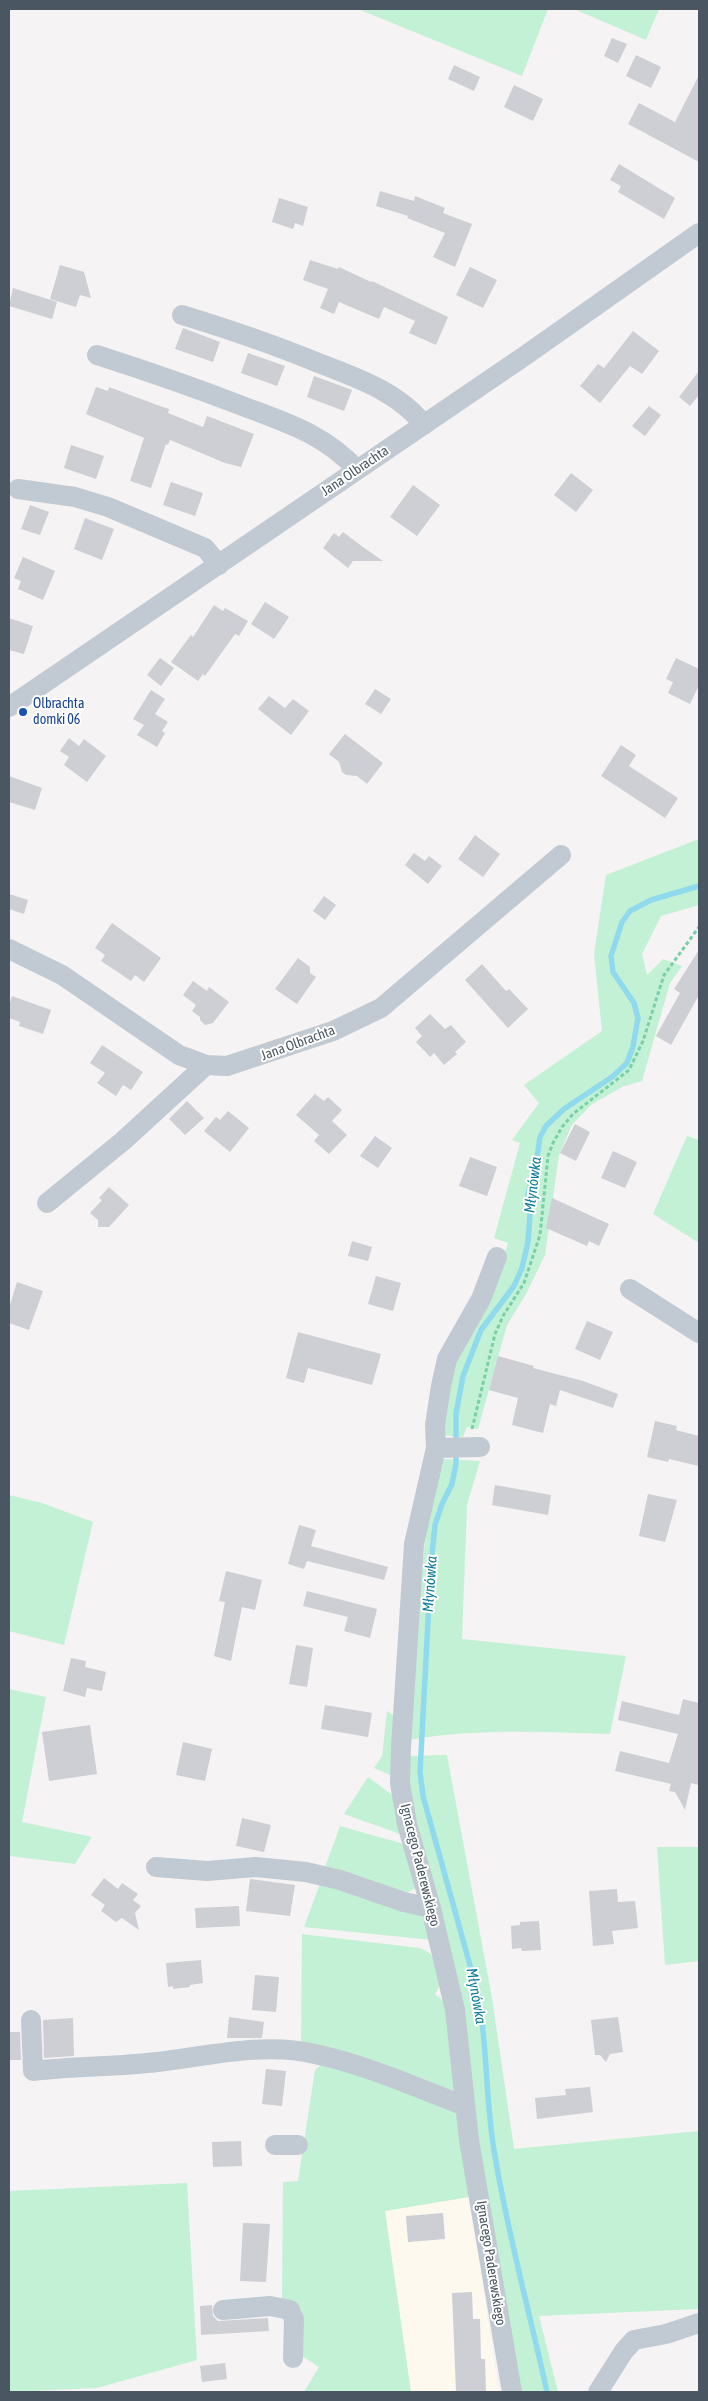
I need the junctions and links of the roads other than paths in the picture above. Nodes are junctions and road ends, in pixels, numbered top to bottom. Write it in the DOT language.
graph roads {
  1 [pos="699,233"];
  2 [pos="182,315"];
  3 [pos="97,355"];
  4 [pos="424,425"];
  5 [pos="356,470"];
  6 [pos="18,489"];
  7 [pos="219,565"];
  8 [pos="9,707"];
  9 [pos="561,855"];
  10 [pos="9,949"];
  11 [pos="206,1065"];
  12 [pos="48,1203"];
  13 [pos="497,1257"];
  14 [pos="630,1289"];
  15 [pos="699,1333"];
  16 [pos="473,1446"];
  17 [pos="440,1447"];
  18 [pos="156,1867"];
  19 [pos="431,1908"];
  20 [pos="31,2020"];
  21 [pos="465,2106"];
  22 [pos="275,2145"];
  23 [pos="298,2145"];
  24 [pos="223,2310"];
  25 [pos="699,2323"];
  26 [pos="293,2358"];
  27 [pos="512,2392"];
  28 [pos="598,2392"];
  1 -- 4 [label="street, Jana Olbrachta"];
  2 -- 4 [label="street"];
  3 -- 5 [label="street"];
  4 -- 5 [label="street, Jana Olbrachta"];
  5 -- 7 [label="street, Jana Olbrachta"];
  6 -- 7 [label="street"];
  7 -- 8 [label="street, Jana Olbrachta"];
  9 -- 11 [label="street, Jana Olbrachta"];
  10 -- 11 [label="street, Jana Olbrachta"];
  11 -- 12 [label="street"];
  13 -- 17 [label="street, Ignacego Paderewskiego"];
  14 -- 15 [label="street"];
  16 -- 17 [label="street"];
  17 -- 19 [label="street, Ignacego Paderewskiego"];
  18 -- 19 [label="street"];
  19 -- 21 [label="street, Ignacego Paderewskiego"];
  20 -- 21 [label="street"];
  21 -- 27 [label="street, Ignacego Paderewskiego"];
  22 -- 23 [label="street"];
  24 -- 26 [label="street"];
  25 -- 28 [label="street"];
}
